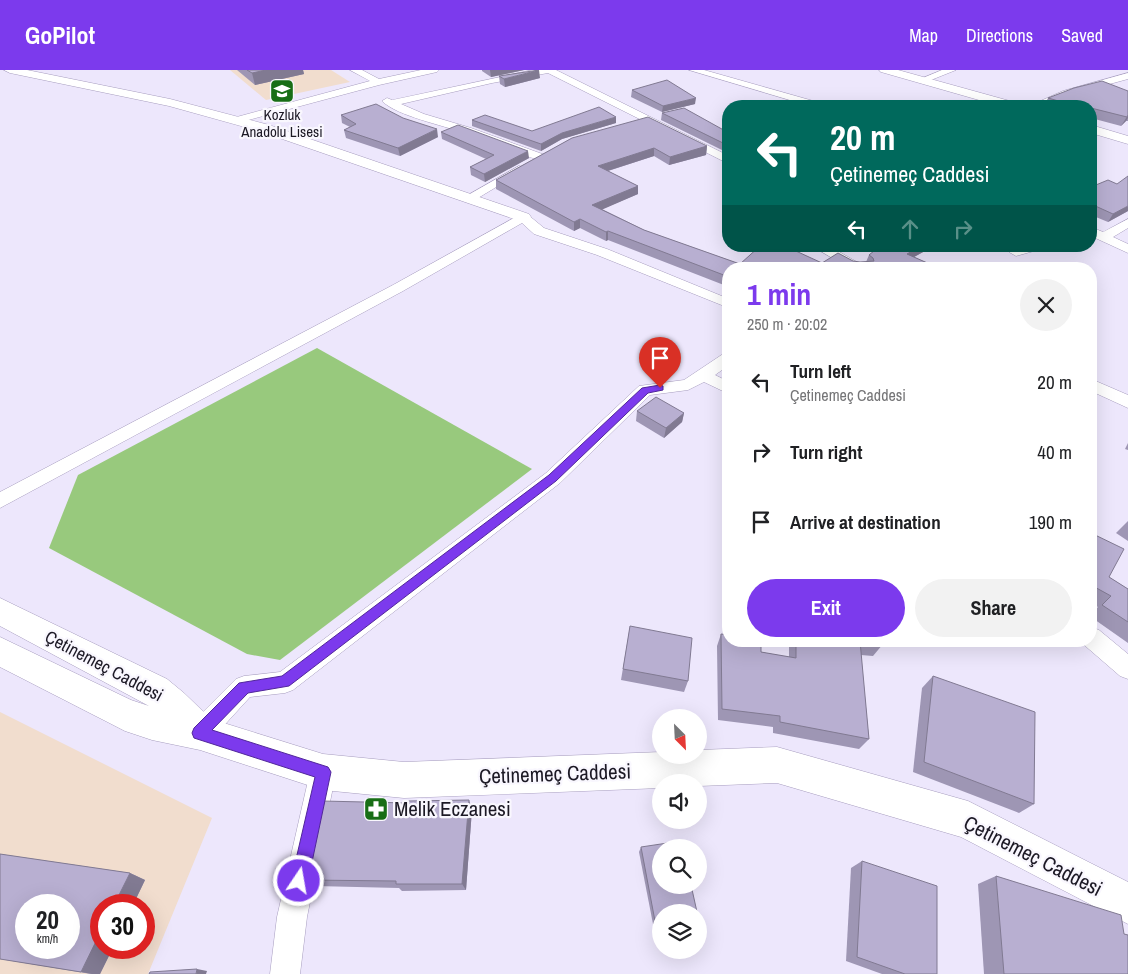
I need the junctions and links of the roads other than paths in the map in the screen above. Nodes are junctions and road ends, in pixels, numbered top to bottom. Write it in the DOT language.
graph roads {
  1 [pos="10,70"];
  2 [pos="354,70"];
  3 [pos="434,70"];
  4 [pos="694,70"];
  5 [pos="885,70"];
  6 [pos="900,70"];
  7 [pos="951,70"];
  8 [pos="1128,76"];
  9 [pos="928,78"];
  10 [pos="373,84"];
  11 [pos="799,100"];
  12 [pos="992,100"];
  13 [pos="1006,100"];
  14 [pos="1049,100"];
  15 [pos="390,103"];
  16 [pos="237,120"];
  17 [pos="648,120"];
  18 [pos="629,124"];
  19 [pos="1097,127"];
  20 [pos="1097,131"];
  21 [pos="1128,135"];
  22 [pos="1128,140"];
  23 [pos="722,157"];
  24 [pos="469,198"];
  25 [pos="523,217"];
  26 [pos="1128,223"];
  27 [pos="1097,234"];
  28 [pos="1128,249"];
  29 [pos="829,252"];
  30 [pos="849,262"];
  31 [pos="722,301"];
  32 [pos="722,363"];
  33 [pos="703,375"];
  34 [pos="722,385"];
  35 [pos="1097,387"];
  36 [pos="1128,402"];
  37 [pos="0,502"];
  38 [pos="0,611"];
  39 [pos="1097,641"];
  40 [pos="0,651"];
  41 [pos="1128,668"];
  42 [pos="200,733"];
  43 [pos="323,772"];
  44 [pos="1128,904"];
  45 [pos="285,974"];
  1 -- 16 [label="street"];
  2 -- 10 [label="street"];
  3 -- 10 [label="street"];
  4 -- 11 [label="street"];
  5 -- 12 [label="street"];
  6 -- 9 [label="street"];
  7 -- 9 [label="street"];
  8 -- 14 [label="street"];
  9 -- 13 [label="street"];
  10 -- 15 [label="street"];
  10 -- 16 [label="street"];
  15 -- 17 [label="street"];
  15 -- 24 [label="street"];
  16 -- 24 [label="street"];
  17 -- 18 [label="street"];
  17 -- 23 [label="street"];
  19 -- 21 [label="street"];
  20 -- 22 [label="street"];
  24 -- 25 [label="street"];
  25 -- 31 [label="street"];
  25 -- 37 [label="street"];
  26 -- 27 [label="street"];
  27 -- 28 [label="street"];
  29 -- 30 [label="street"];
  32 -- 33 [label="street"];
  33 -- 34 [label="street"];
  33 -- 42 [label="street"];
  35 -- 36 [label="street"];
  38 -- 42 [label="main road, Çetinemeç Caddesi"];
  39 -- 41 [label="street"];
  40 -- 42 [label="main road, Çetinemeç Caddesi"];
  42 -- 43 [label="main road, Çetinemeç Caddesi"];
  43 -- 44 [label="main road, Çetinemeç Caddesi"];
  43 -- 45 [label="street"];
}
